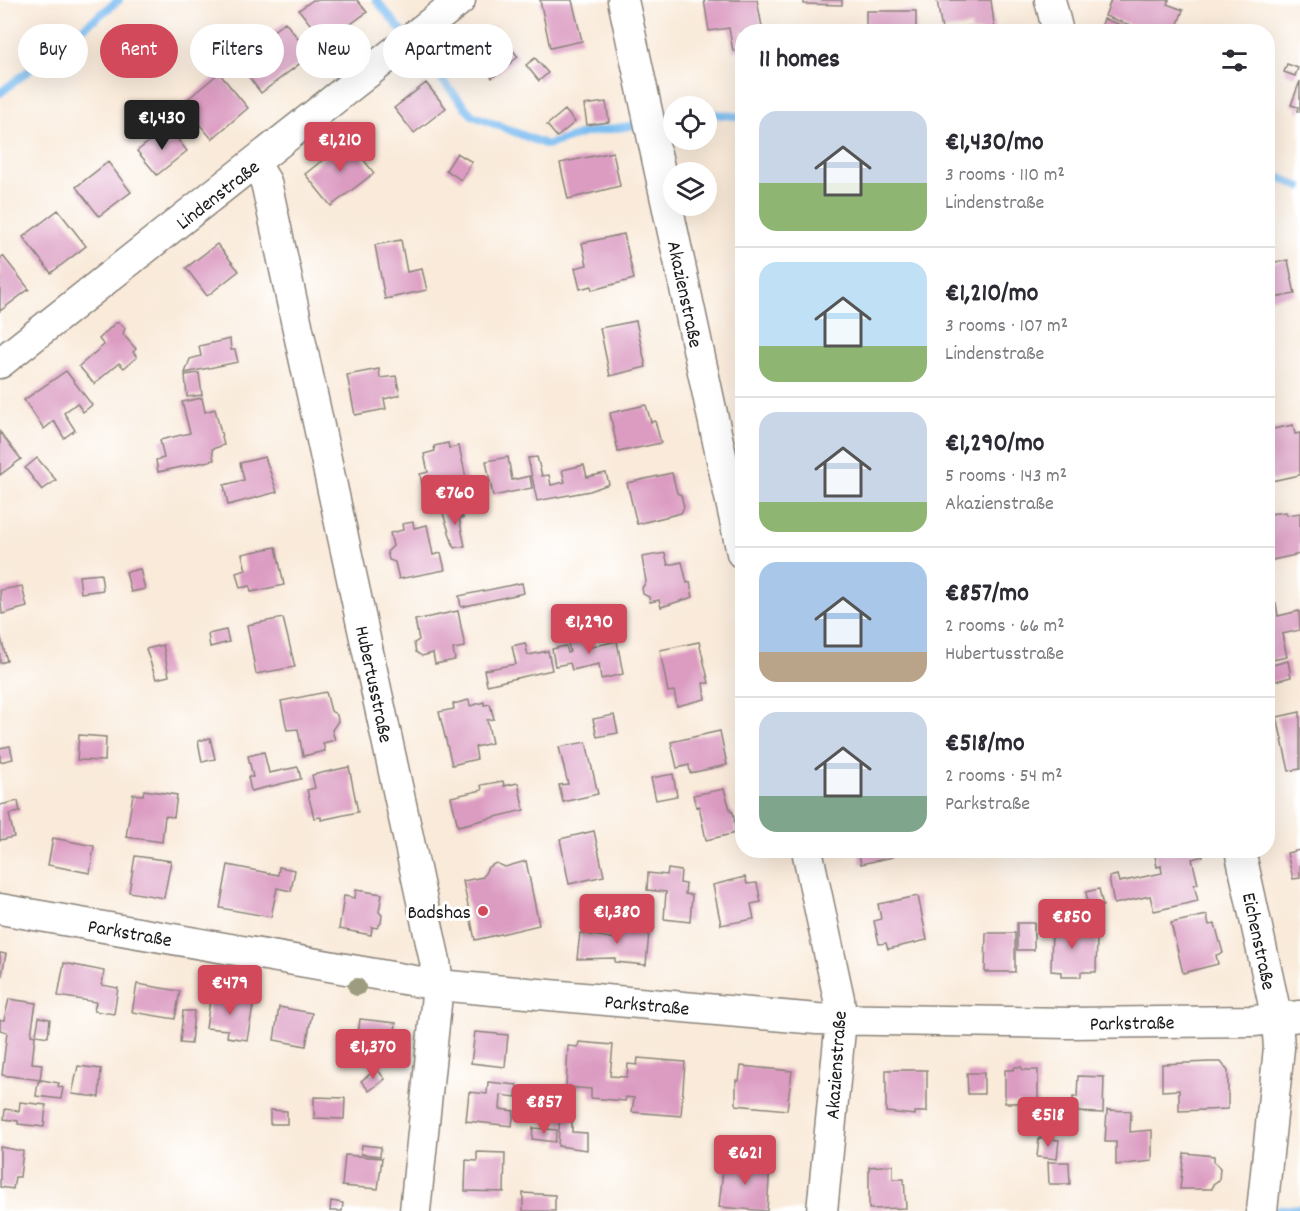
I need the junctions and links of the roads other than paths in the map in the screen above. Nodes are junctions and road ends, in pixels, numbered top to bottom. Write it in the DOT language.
graph roads {
  1 [pos="460,0"];
  2 [pos="623,0"];
  3 [pos="1050,0"];
  4 [pos="1056,24"];
  5 [pos="255,165"];
  6 [pos="0,363"];
  7 [pos="735,521"];
  8 [pos="809,858"];
  9 [pos="1242,858"];
  10 [pos="0,909"];
  11 [pos="438,985"];
  12 [pos="1288,1017"];
  13 [pos="841,1020"];
  14 [pos="1263,1205"];
  15 [pos="415,1209"];
  16 [pos="822,1211"];
  1 -- 5 [label="street, Lindenstraße"];
  2 -- 7 [label="street, Akazienstraße"];
  3 -- 4 [label="street"];
  5 -- 6 [label="street, Lindenstraße"];
  5 -- 11 [label="street, Hubertusstraße"];
  8 -- 13 [label="street, Akazienstraße"];
  9 -- 12 [label="street, Eichenstraße"];
  10 -- 11 [label="street, Parkstraße"];
  11 -- 13 [label="street, Parkstraße"];
  11 -- 15 [label="street, Hubertusstraße"];
  12 -- 13 [label="street, Parkstraße"];
  12 -- 14 [label="street, Eichenstraße"];
  13 -- 16 [label="street, Akazienstraße"];
}
